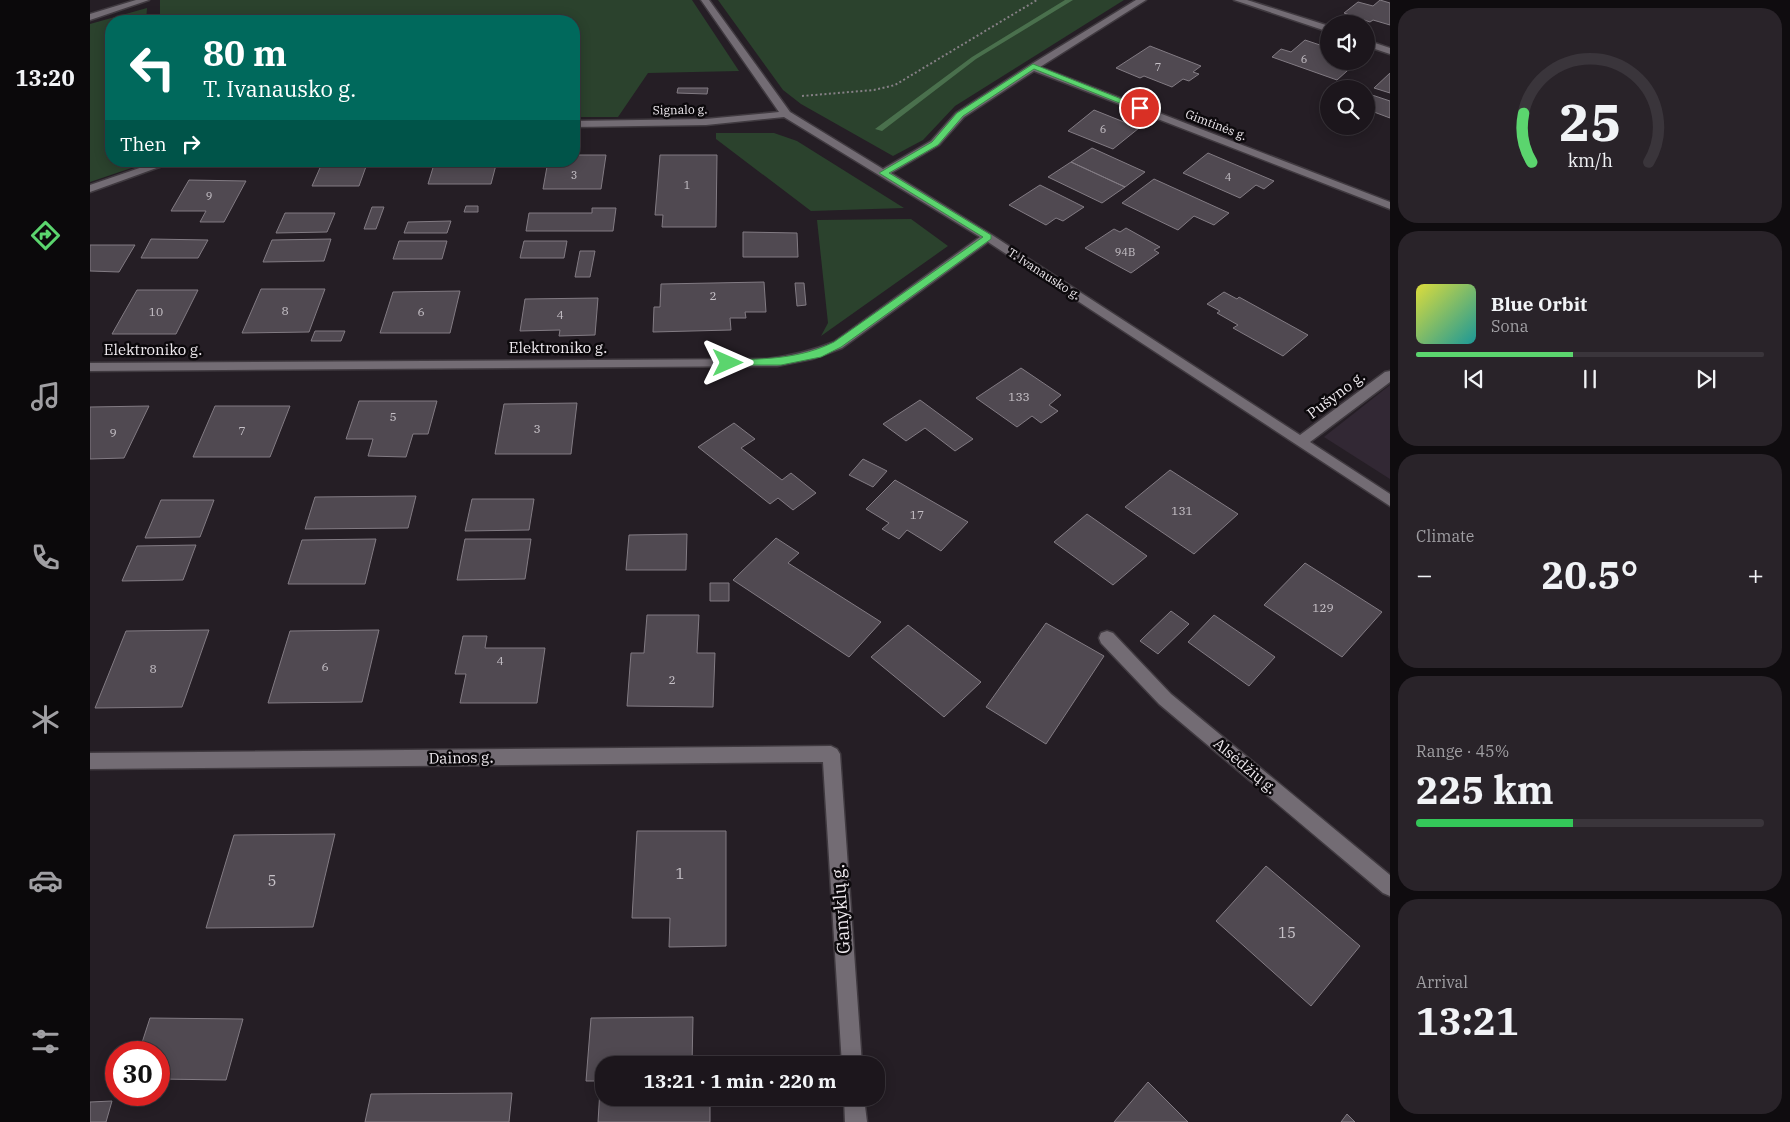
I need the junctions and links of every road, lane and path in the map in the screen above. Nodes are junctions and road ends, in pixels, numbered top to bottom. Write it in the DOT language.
graph roads {
  1 [pos="145,0"];
  2 [pos="705,0"];
  3 [pos="1037,0"];
  4 [pos="1142,0"];
  5 [pos="1238,0"];
  6 [pos="90,16"];
  7 [pos="1320,26"];
  8 [pos="1375,45"];
  9 [pos="1390,51"];
  10 [pos="1033,67"];
  11 [pos="774,99"];
  12 [pos="786,114"];
  13 [pos="580,124"];
  14 [pos="154,167"];
  15 [pos="883,173"];
  16 [pos="90,189"];
  17 [pos="1390,206"];
  18 [pos="988,237"];
  19 [pos="90,367"];
  20 [pos="1390,375"];
  21 [pos="1301,442"];
  22 [pos="1390,501"];
  23 [pos="1107,638"];
  24 [pos="831,754"];
  25 [pos="90,761"];
  26 [pos="1390,888"];
  27 [pos="851,1056"];
  28 [pos="855,1106"];
  29 [pos="856,1122"];
  1 -- 6 [label="street"];
  2 -- 11 [label="street, T. Ivanausko g."];
  3 -- 11 [label="path"];
  4 -- 10 [label="street"];
  5 -- 7 [label="street"];
  8 -- 9 [label="street"];
  10 -- 15 [label="street"];
  10 -- 17 [label="street, Gimtinės g."];
  11 -- 12 [label="street, T. Ivanausko g."];
  12 -- 13 [label="street, Signalo g."];
  12 -- 15 [label="street, T. Ivanausko g."];
  14 -- 16 [label="street"];
  15 -- 18 [label="street, T. Ivanausko g."];
  18 -- 19 [label="street, Elektroniko g."];
  18 -- 21 [label="street, T. Ivanausko g."];
  20 -- 21 [label="street, Pušyno g."];
  21 -- 22 [label="street, T. Ivanausko g."];
  23 -- 26 [label="street, Alsėdžių g."];
  24 -- 25 [label="street, Dainos g."];
  24 -- 27 [label="street, Ganyklų g."];
  28 -- 29 [label="street"];
}
